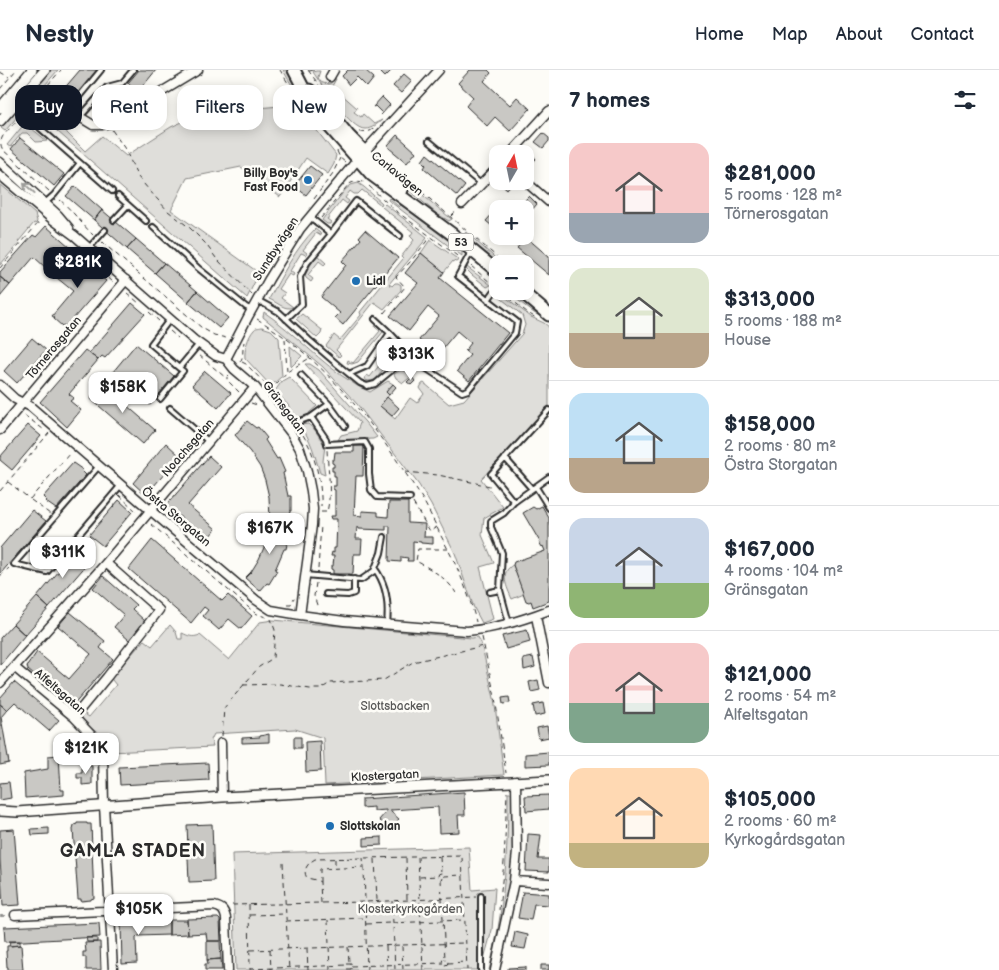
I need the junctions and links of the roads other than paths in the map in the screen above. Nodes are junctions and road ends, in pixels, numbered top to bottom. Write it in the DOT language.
graph roads {
  1 [pos="32,70"];
  2 [pos="45,70"];
  3 [pos="101,70"];
  4 [pos="133,70"];
  5 [pos="198,70"];
  6 [pos="294,70"];
  7 [pos="439,70"];
  8 [pos="82,93"];
  9 [pos="0,108"];
  10 [pos="549,111"];
  11 [pos="82,116"];
  12 [pos="82,119"];
  13 [pos="0,122"];
  14 [pos="42,130"];
  15 [pos="429,141"];
  16 [pos="518,145"];
  17 [pos="361,156"];
  18 [pos="0,162"];
  19 [pos="80,163"];
  20 [pos="0,175"];
  21 [pos="489,177"];
  22 [pos="482,184"];
  23 [pos="534,189"];
  24 [pos="112,191"];
  25 [pos="118,196"];
  26 [pos="549,202"];
  27 [pos="45,203"];
  28 [pos="462,204"];
  29 [pos="128,206"];
  30 [pos="310,217"];
  31 [pos="114,220"];
  32 [pos="146,221"];
  33 [pos="153,227"];
  34 [pos="105,230"];
  35 [pos="330,234"];
  36 [pos="75,236"];
  37 [pos="400,236"];
  38 [pos="88,248"];
  39 [pos="472,251"];
  40 [pos="489,265"];
  41 [pos="126,280"];
  42 [pos="255,298"];
  43 [pos="488,300"];
  44 [pos="529,300"];
  45 [pos="252,310"];
  46 [pos="545,318"];
  47 [pos="286,319"];
  48 [pos="375,319"];
  49 [pos="170,320"];
  50 [pos="390,333"];
  51 [pos="196,347"];
  52 [pos="226,359"];
  53 [pos="418,363"];
  54 [pos="179,368"];
  55 [pos="349,374"];
  56 [pos="301,375"];
  57 [pos="0,386"];
  58 [pos="255,387"];
  59 [pos="160,399"];
  60 [pos="23,402"];
  61 [pos="329,404"];
  62 [pos="170,408"];
  63 [pos="549,410"];
  64 [pos="311,417"];
  65 [pos="286,426"];
  66 [pos="346,426"];
  67 [pos="0,430"];
  68 [pos="208,441"];
  69 [pos="505,458"];
  70 [pos="100,466"];
  71 [pos="549,477"];
  72 [pos="121,485"];
  73 [pos="534,488"];
  74 [pos="410,498"];
  75 [pos="514,502"];
  76 [pos="549,508"];
  77 [pos="150,510"];
  78 [pos="384,537"];
  79 [pos="106,563"];
  80 [pos="375,569"];
  81 [pos="305,575"];
  82 [pos="354,579"];
  83 [pos="500,590"];
  84 [pos="490,592"];
  85 [pos="326,594"];
  86 [pos="549,610"];
  87 [pos="300,615"];
  88 [pos="536,616"];
  89 [pos="509,623"];
  90 [pos="387,624"];
  91 [pos="14,667"];
  92 [pos="549,683"];
  93 [pos="0,684"];
  94 [pos="74,717"];
  95 [pos="221,740"];
  96 [pos="549,780"];
  97 [pos="512,781"];
  98 [pos="222,797"];
  99 [pos="104,805"];
  100 [pos="0,811"];
  101 [pos="17,812"];
  102 [pos="0,818"];
  103 [pos="514,881"];
  104 [pos="549,884"];
  105 [pos="481,896"];
  106 [pos="111,911"];
  107 [pos="15,915"];
  108 [pos="113,970"];
  109 [pos="228,970"];
  110 [pos="481,970"];
  111 [pos="495,970"];
  1 -- 9 [label="street"];
  2 -- 13 [label="street"];
  3 -- 8 [label="lane"];
  4 -- 11 [label="lane"];
  5 -- 12 [label="street"];
  6 -- 17 [label="main road, Carlavägen / 53"];
  7 -- 17 [label="street, Sundbyvägen"];
  10 -- 16 [label="street"];
  14 -- 19 [label="lane"];
  15 -- 22 [label="lane"];
  17 -- 30 [label="street, Sundbyvägen"];
  17 -- 39 [label="main road, Carlavägen / 53"];
  27 -- 18 [label="street, Gränsgatan, one-way"];
  19 -- 24 [label="lane"];
  19 -- 27 [label="lane"];
  20 -- 36 [label="street, Gränsgatan"];
  21 -- 22 [label="street"];
  22 -- 28 [label="street"];
  23 -- 26 [label="street"];
  25 -- 29 [label="lane"];
  27 -- 36 [label="street, Gränsgatan"];
  29 -- 31 [label="lane"];
  29 -- 32 [label="lane"];
  30 -- 35 [label="lane"];
  30 -- 42 [label="street, Sundbyvägen"];
  33 -- 45 [label="lane"];
  34 -- 38 [label="lane"];
  35 -- 37 [label="lane"];
  35 -- 47 [label="lane"];
  36 -- 38 [label="street, Gränsgatan"];
  38 -- 41 [label="street, Gränsgatan"];
  39 -- 40 [label="main road, Carlavägen / 53"];
  39 -- 43 [label="lane"];
  41 -- 49 [label="street, Gränsgatan"];
  41 -- 60 [label="street, Törnerosgatan"];
  42 -- 45 [label="street, Sundbyvägen"];
  42 -- 47 [label="lane"];
  43 -- 53 [label="lane"];
  44 -- 46 [label="main road"];
  45 -- 52 [label="street, Sundbyvägen"];
  47 -- 55 [label="lane"];
  48 -- 50 [label="lane"];
  49 -- 51 [label="street, Gränsgatan"];
  49 -- 54 [label="lane"];
  50 -- 53 [label="lane"];
  50 -- 55 [label="lane"];
  51 -- 52 [label="street, Gränsgatan"];
  51 -- 54 [label="lane"];
  52 -- 58 [label="street, Gränsgatan"];
  53 -- 55 [label="lane"];
  54 -- 59 [label="lane"];
  56 -- 61 [label="lane"];
  57 -- 60 [label="street, Östra Storgatan"];
  58 -- 65 [label="street, Gränsgatan"];
  58 -- 68 [label="street, Noachsgatan"];
  60 -- 67 [label="street, Törnerosgatan"];
  60 -- 70 [label="street, Östra Storgatan"];
  61 -- 64 [label="lane"];
  61 -- 66 [label="lane"];
  62 -- 68 [label="lane"];
  63 -- 69 [label="lane"];
  64 -- 65 [label="lane"];
  64 -- 74 [label="lane"];
  65 -- 81 [label="street, Gränsgatan"];
  68 -- 77 [label="street, Noachsgatan"];
  69 -- 73 [label="lane"];
  69 -- 75 [label="lane"];
  70 -- 72 [label="street, Östra Storgatan"];
  70 -- 72 [label="lane"];
  71 -- 73 [label="lane"];
  72 -- 77 [label="street, Östra Storgatan"];
  73 -- 75 [label="lane"];
  73 -- 76 [label="lane"];
  75 -- 83 [label="lane"];
  77 -- 79 [label="street, Noachsgatan"];
  77 -- 87 [label="street, Östra Storgatan"];
  78 -- 80 [label="lane"];
  79 -- 91 [label="street, Noachsgatan"];
  79 -- 94 [label="street"];
  80 -- 82 [label="lane"];
  80 -- 90 [label="lane"];
  81 -- 82 [label="lane"];
  81 -- 87 [label="street, Gränsgatan"];
  82 -- 85 [label="lane"];
  83 -- 84 [label="lane"];
  83 -- 89 [label="lane"];
  86 -- 88 [label="street, Östra Storgatan"];
  87 -- 90 [label="street, Östra Storgatan"];
  88 -- 89 [label="street, Östra Storgatan"];
  88 -- 92 [label="street"];
  89 -- 90 [label="street, Östra Storgatan"];
  91 -- 93 [label="street, Noachsgatan"];
  91 -- 94 [label="street, Alfeltsgatan"];
  94 -- 99 [label="street, Alfeltsgatan"];
  95 -- 98 [label="street"];
  96 -- 97 [label="street, Klostergatan"];
  97 -- 98 [label="street, Klostergatan"];
  97 -- 103 [label="street"];
  98 -- 99 [label="street, Klostergatan"];
  99 -- 101 [label="street, Klostergatan"];
  99 -- 106 [label="street, Alfeltsgatan"];
  100 -- 101 [label="street, Klostergatan"];
  101 -- 102 [label="street, Klostergatan"];
  103 -- 104 [label="street"];
  103 -- 111 [label="street"];
  105 -- 110 [label="lane"];
  106 -- 107 [label="street"];
  106 -- 108 [label="street, Alfeltsgatan"];
  106 -- 109 [label="street"];
}
